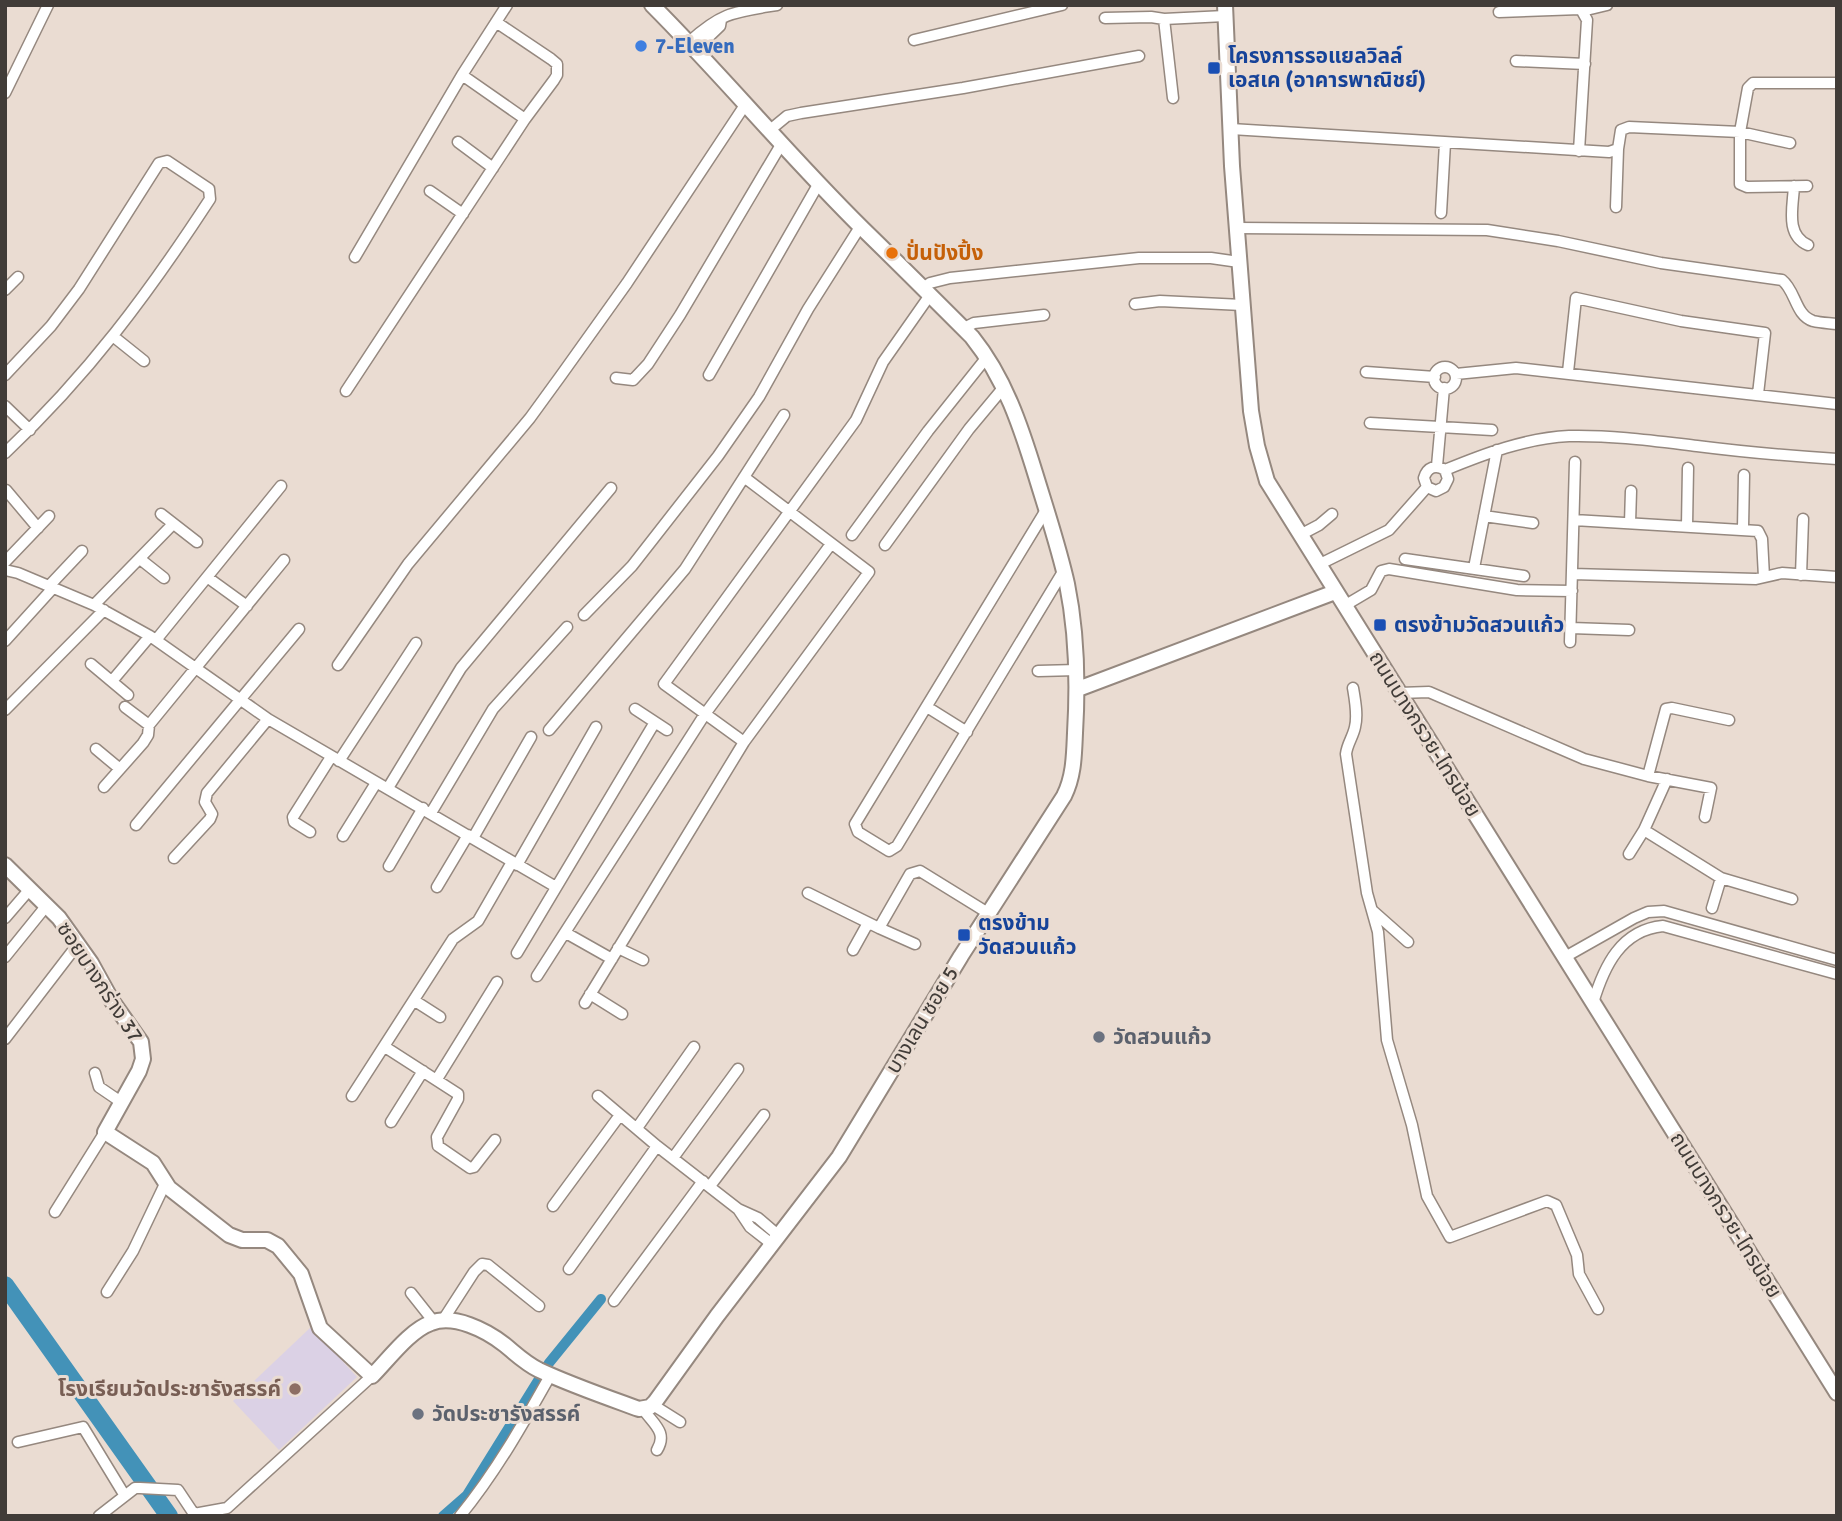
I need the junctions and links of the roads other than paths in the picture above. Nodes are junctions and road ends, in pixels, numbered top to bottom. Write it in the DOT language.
graph roads {
  1 [pos="48,5"];
  2 [pos="507,5"];
  3 [pos="652,5"];
  4 [pos="778,5"];
  5 [pos="1004,5"];
  6 [pos="1062,5"];
  7 [pos="1607,5"];
  8 [pos="1580,8"];
  9 [pos="1225,11"];
  10 [pos="1499,12"];
  11 [pos="726,13"];
  12 [pos="1007,18"];
  13 [pos="1105,18"];
  14 [pos="1164,19"];
  15 [pos="496,22"];
  16 [pos="914,40"];
  17 [pos="693,46"];
  18 [pos="1139,56"];
  19 [pos="1516,61"];
  20 [pos="1585,64"];
  21 [pos="462,75"];
  22 [pos="1837,83"];
  23 [pos="5,93"];
  24 [pos="1172,98"];
  25 [pos="745,105"];
  26 [pos="525,119"];
  27 [pos="1231,129"];
  28 [pos="770,130"];
  29 [pos="1740,132"];
  30 [pos="458,142"];
  31 [pos="782,143"];
  32 [pos="1445,143"];
  33 [pos="1790,143"];
  34 [pos="1618,149"];
  35 [pos="1579,151"];
  36 [pos="493,168"];
  37 [pos="819,183"];
  38 [pos="1794,186"];
  39 [pos="1807,186"];
  40 [pos="430,191"];
  41 [pos="1616,207"];
  42 [pos="1441,213"];
  43 [pos="463,214"];
  44 [pos="860,226"];
  45 [pos="1237,228"];
  46 [pos="1808,245"];
  47 [pos="355,257"];
  48 [pos="1239,262"];
  49 [pos="18,277"];
  50 [pos="5,290"];
  51 [pos="926,291"];
  52 [pos="1135,304"];
  53 [pos="1242,305"];
  54 [pos="1044,315"];
  55 [pos="1837,324"];
  56 [pos="964,328"];
  57 [pos="114,337"];
  58 [pos="988,357"];
  59 [pos="144,361"];
  60 [pos="1366,372"];
  61 [pos="1567,372"];
  62 [pos="5,374"];
  63 [pos="1455,374"];
  64 [pos="709,375"];
  65 [pos="1435,377"];
  66 [pos="616,378"];
  67 [pos="1004,387"];
  68 [pos="1444,388"];
  69 [pos="346,391"];
  70 [pos="1758,394"];
  71 [pos="1837,404"];
  72 [pos="5,406"];
  73 [pos="784,415"];
  74 [pos="1370,423"];
  75 [pos="1440,427"];
  76 [pos="30,430"];
  77 [pos="1492,430"];
  78 [pos="1497,450"];
  79 [pos="5,453"];
  80 [pos="1837,459"];
  81 [pos="1575,462"];
  82 [pos="1441,468"];
  83 [pos="1688,468"];
  84 [pos="1744,475"];
  85 [pos="744,477"];
  86 [pos="281,486"];
  87 [pos="1427,487"];
  88 [pos="611,488"];
  89 [pos="6,490"];
  90 [pos="1631,491"];
  91 [pos="1046,510"];
  92 [pos="789,512"];
  93 [pos="162,514"];
  94 [pos="1332,514"];
  95 [pos="49,516"];
  96 [pos="1484,516"];
  97 [pos="1803,519"];
  98 [pos="1574,520"];
  99 [pos="1533,523"];
  100 [pos="1630,523"];
  101 [pos="173,524"];
  102 [pos="1687,526"];
  103 [pos="38,528"];
  104 [pos="1742,528"];
  105 [pos="852,535"];
  106 [pos="1300,536"];
  107 [pos="197,542"];
  108 [pos="831,544"];
  109 [pos="885,545"];
  110 [pos="82,551"];
  111 [pos="1405,558"];
  112 [pos="140,559"];
  113 [pos="284,560"];
  114 [pos="5,562"];
  115 [pos="1318,565"];
  116 [pos="1474,568"];
  117 [pos="5,570"];
  118 [pos="1064,570"];
  119 [pos="1572,574"];
  120 [pos="1801,575"];
  121 [pos="1524,576"];
  122 [pos="207,577"];
  123 [pos="1764,577"];
  124 [pos="1837,577"];
  125 [pos="164,578"];
  126 [pos="51,587"];
  127 [pos="1572,591"];
  128 [pos="1335,592"];
  129 [pos="247,606"];
  130 [pos="1344,606"];
  131 [pos="99,607"];
  132 [pos="584,615"];
  133 [pos="567,627"];
  134 [pos="1571,628"];
  135 [pos="299,629"];
  136 [pos="1629,631"];
  137 [pos="153,638"];
  138 [pos="5,641"];
  139 [pos="1570,642"];
  140 [pos="416,643"];
  141 [pos="91,664"];
  142 [pos="338,665"];
  143 [pos="197,668"];
  144 [pos="1077,670"];
  145 [pos="1038,671"];
  146 [pos="112,681"];
  147 [pos="1353,688"];
  148 [pos="1078,689"];
  149 [pos="1399,693"];
  150 [pos="128,695"];
  151 [pos="240,700"];
  152 [pos="125,707"];
  153 [pos="927,707"];
  154 [pos="635,709"];
  155 [pos="5,710"];
  156 [pos="705,714"];
  157 [pos="268,719"];
  158 [pos="1729,720"];
  159 [pos="655,722"];
  160 [pos="149,725"];
  161 [pos="596,727"];
  162 [pos="550,730"];
  163 [pos="667,730"];
  164 [pos="967,732"];
  165 [pos="531,737"];
  166 [pos="744,743"];
  167 [pos="96,749"];
  168 [pos="335,759"];
  169 [pos="120,769"];
  170 [pos="1648,775"];
  171 [pos="1667,779"];
  172 [pos="376,783"];
  173 [pos="104,787"];
  174 [pos="388,788"];
  175 [pos="427,810"];
  176 [pos="1704,817"];
  177 [pos="136,825"];
  178 [pos="1644,830"];
  179 [pos="310,832"];
  180 [pos="343,836"];
  181 [pos="470,836"];
  182 [pos="1629,854"];
  183 [pos="174,858"];
  184 [pos="514,863"];
  185 [pos="5,865"];
  186 [pos="389,866"];
  187 [pos="1721,878"];
  188 [pos="437,887"];
  189 [pos="556,887"];
  190 [pos="30,889"];
  191 [pos="808,893"];
  192 [pos="1792,900"];
  193 [pos="47,905"];
  194 [pos="1713,908"];
  195 [pos="1373,911"];
  196 [pos="988,913"];
  197 [pos="5,918"];
  198 [pos="1705,922"];
  199 [pos="869,923"];
  200 [pos="879,928"];
  201 [pos="1613,931"];
  202 [pos="566,933"];
  203 [pos="1700,936"];
  204 [pos="1408,942"];
  205 [pos="1621,943"];
  206 [pos="78,944"];
  207 [pos="915,944"];
  208 [pos="1788,947"];
  209 [pos="618,948"];
  210 [pos="853,950"];
  211 [pos="517,953"];
  212 [pos="5,957"];
  213 [pos="1565,957"];
  214 [pos="611,959"];
  215 [pos="643,960"];
  216 [pos="1783,960"];
  217 [pos="1837,960"];
  218 [pos="1837,974"];
  219 [pos="537,976"];
  220 [pos="497,982"];
  221 [pos="415,1001"];
  222 [pos="1593,1003"];
  223 [pos="622,1014"];
  224 [pos="440,1017"];
  225 [pos="5,1039"];
  226 [pos="385,1047"];
  227 [pos="694,1047"];
  228 [pos="738,1069"];
  229 [pos="423,1071"];
  230 [pos="94,1073"];
  231 [pos="437,1079"];
  232 [pos="352,1096"];
  233 [pos="598,1096"];
  234 [pos="121,1101"];
  235 [pos="620,1115"];
  236 [pos="764,1115"];
  237 [pos="391,1122"];
  238 [pos="637,1128"];
  239 [pos="105,1132"];
  240 [pos="495,1140"];
  241 [pos="657,1146"];
  242 [pos="673,1158"];
  243 [pos="165,1184"];
  244 [pos="706,1184"];
  245 [pos="553,1206"];
  246 [pos="55,1212"];
  247 [pos="776,1240"];
  248 [pos="569,1269"];
  249 [pos="107,1292"];
  250 [pos="411,1293"];
  251 [pos="614,1301"];
  252 [pos="540,1306"];
  253 [pos="1598,1309"];
  254 [pos="438,1321"];
  255 [pos="547,1373"];
  256 [pos="372,1376"];
  257 [pos="1837,1393"];
  258 [pos="648,1407"];
  259 [pos="680,1422"];
  260 [pos="18,1442"];
  261 [pos="657,1450"];
  262 [pos="125,1496"];
  263 [pos="99,1516"];
  264 [pos="460,1516"];
  1 -- 23 [label="street"];
  2 -- 15 [label="street"];
  3 -- 17 [label="street, บางเลน ซอย 5"];
  4 -- 11 [label="street"];
  5 -- 12 [label="street"];
  6 -- 12 [label="street"];
  7 -- 8 [label="street"];
  8 -- 10 [label="street"];
  8 -- 20 [label="street"];
  9 -- 14 [label="street"];
  9 -- 27 [label="street, ถนนบางกรวย-ไทรน้อย"];
  11 -- 17 [label="street"];
  12 -- 16 [label="street"];
  13 -- 14 [label="street"];
  14 -- 24 [label="street"];
  15 -- 21 [label="street"];
  15 -- 26 [label="street"];
  17 -- 25 [label="street, บางเลน ซอย 5"];
  18 -- 28 [label="street"];
  19 -- 20 [label="street"];
  20 -- 35 [label="street"];
  21 -- 26 [label="street"];
  21 -- 47 [label="street"];
  22 -- 29 [label="street"];
  25 -- 28 [label="street, บางเลน ซอย 5"];
  25 -- 142 [label="street"];
  26 -- 36 [label="street"];
  27 -- 32 [label="street"];
  27 -- 45 [label="street, ถนนบางกรวย-ไทรน้อย"];
  28 -- 31 [label="street, บางเลน ซอย 5"];
  29 -- 33 [label="street"];
  29 -- 34 [label="street"];
  29 -- 38 [label="street"];
  30 -- 36 [label="street"];
  31 -- 37 [label="street, บางเลน ซอย 5"];
  31 -- 66 [label="street"];
  32 -- 35 [label="street"];
  32 -- 42 [label="street"];
  34 -- 35 [label="street"];
  34 -- 41 [label="street"];
  36 -- 43 [label="street"];
  37 -- 44 [label="street, บางเลน ซอย 5"];
  37 -- 64 [label="street"];
  38 -- 39 [label="street"];
  38 -- 46 [label="street"];
  40 -- 43 [label="street"];
  43 -- 69 [label="street"];
  44 -- 51 [label="street, บางเลน ซอย 5"];
  44 -- 132 [label="street"];
  45 -- 48 [label="street, ถนนบางกรวย-ไทรน้อย"];
  45 -- 55 [label="street"];
  48 -- 51 [label="street"];
  48 -- 53 [label="street, ถนนบางกรวย-ไทรน้อย"];
  49 -- 50 [label="street"];
  51 -- 56 [label="street, บางเลน ซอย 5"];
  51 -- 92 [label="street"];
  52 -- 53 [label="street"];
  53 -- 106 [label="street, ถนนบางกรวย-ไทรน้อย"];
  54 -- 56 [label="street"];
  56 -- 58 [label="street, บางเลน ซอย 5"];
  57 -- 59 [label="street"];
  57 -- 62 [label="street"];
  57 -- 76 [label="street"];
  58 -- 67 [label="street, บางเลน ซอย 5"];
  58 -- 105 [label="street"];
  60 -- 65 [label="street"];
  61 -- 63 [label="street"];
  61 -- 70 [label="street"];
  61 -- 70 [label="street"];
  63 -- 65 [label="street"];
  63 -- 68 [label="street"];
  65 -- 68 [label="street"];
  67 -- 91 [label="street, บางเลน ซอย 5"];
  67 -- 109 [label="street"];
  68 -- 75 [label="street"];
  70 -- 71 [label="street"];
  72 -- 76 [label="street"];
  73 -- 85 [label="street"];
  74 -- 75 [label="street"];
  75 -- 77 [label="street"];
  75 -- 82 [label="street"];
  76 -- 79 [label="street"];
  78 -- 80 [label="street"];
  78 -- 82 [label="street"];
  78 -- 96 [label="street"];
  81 -- 98 [label="street"];
  82 -- 87 [label="street"];
  82 -- 87 [label="street"];
  83 -- 102 [label="street"];
  84 -- 104 [label="street"];
  85 -- 92 [label="street"];
  85 -- 162 [label="street"];
  86 -- 122 [label="street"];
  87 -- 115 [label="street"];
  88 -- 174 [label="street"];
  89 -- 103 [label="street"];
  90 -- 100 [label="street"];
  91 -- 118 [label="street, บางเลน ซอย 5"];
  91 -- 153 [label="street"];
  92 -- 108 [label="street"];
  92 -- 156 [label="street"];
  93 -- 101 [label="street"];
  94 -- 106 [label="street"];
  95 -- 103 [label="street"];
  96 -- 99 [label="street"];
  96 -- 116 [label="street"];
  97 -- 120 [label="street"];
  98 -- 100 [label="street"];
  98 -- 119 [label="street"];
  100 -- 102 [label="street"];
  101 -- 107 [label="street"];
  101 -- 112 [label="street"];
  102 -- 104 [label="street"];
  103 -- 114 [label="street"];
  104 -- 123 [label="street"];
  106 -- 115 [label="street, ถนนบางกรวย-ไทรน้อย"];
  108 -- 156 [label="street"];
  108 -- 166 [label="street"];
  110 -- 126 [label="street"];
  111 -- 116 [label="street"];
  112 -- 125 [label="street"];
  112 -- 131 [label="street"];
  113 -- 129 [label="street"];
  115 -- 128 [label="street, ถนนบางกรวย-ไทรน้อย"];
  116 -- 121 [label="street"];
  117 -- 126 [label="street"];
  118 -- 144 [label="street, บางเลน ซอย 5"];
  118 -- 164 [label="street"];
  119 -- 123 [label="street"];
  119 -- 127 [label="street"];
  120 -- 123 [label="street"];
  120 -- 124 [label="street"];
  122 -- 129 [label="street"];
  122 -- 137 [label="street"];
  126 -- 131 [label="street"];
  126 -- 138 [label="street"];
  127 -- 130 [label="street"];
  127 -- 134 [label="street"];
  128 -- 130 [label="street, ถนนบางกรวย-ไทรน้อย"];
  128 -- 148 [label="street"];
  129 -- 143 [label="street"];
  130 -- 149 [label="street, ถนนบางกรวย-ไทรน้อย"];
  131 -- 137 [label="street"];
  131 -- 155 [label="street"];
  133 -- 175 [label="street"];
  134 -- 136 [label="street"];
  134 -- 139 [label="street"];
  135 -- 151 [label="street"];
  137 -- 143 [label="street"];
  137 -- 146 [label="street"];
  140 -- 168 [label="street"];
  141 -- 146 [label="street"];
  143 -- 151 [label="street"];
  143 -- 160 [label="street"];
  144 -- 145 [label="street"];
  144 -- 148 [label="street, บางเลน ซอย 5"];
  146 -- 150 [label="street"];
  147 -- 195 [label="street"];
  148 -- 196 [label="street, บางเลน ซอย 5"];
  149 -- 170 [label="street"];
  149 -- 213 [label="street, ถนนบางกรวย-ไทรน้อย"];
  151 -- 157 [label="street"];
  151 -- 177 [label="street"];
  152 -- 160 [label="street"];
  153 -- 164 [label="street"];
  153 -- 164 [label="street"];
  154 -- 159 [label="street"];
  156 -- 166 [label="street"];
  156 -- 202 [label="street"];
  157 -- 168 [label="street"];
  157 -- 183 [label="street"];
  158 -- 170 [label="street"];
  159 -- 163 [label="street"];
  159 -- 189 [label="street"];
  160 -- 169 [label="street"];
  161 -- 184 [label="street"];
  165 -- 181 [label="street"];
  166 -- 209 [label="street"];
  167 -- 169 [label="street"];
  168 -- 172 [label="street"];
  168 -- 179 [label="street"];
  169 -- 173 [label="street"];
  170 -- 171 [label="street"];
  171 -- 176 [label="street"];
  171 -- 178 [label="street"];
  172 -- 174 [label="street"];
  172 -- 180 [label="street"];
  174 -- 175 [label="street"];
  175 -- 181 [label="street"];
  175 -- 186 [label="street"];
  178 -- 182 [label="street"];
  178 -- 187 [label="street"];
  181 -- 184 [label="street"];
  181 -- 188 [label="street"];
  184 -- 189 [label="street"];
  184 -- 221 [label="street"];
  185 -- 190 [label="street, ซอยบางกร่าง 37"];
  187 -- 192 [label="street"];
  187 -- 194 [label="street"];
  189 -- 211 [label="street"];
  190 -- 193 [label="street, ซอยบางกร่าง 37"];
  190 -- 197 [label="street"];
  191 -- 199 [label="street"];
  193 -- 206 [label="street, ซอยบางกร่าง 37"];
  193 -- 212 [label="street"];
  195 -- 204 [label="street"];
  195 -- 253 [label="street"];
  196 -- 200 [label="street"];
  196 -- 247 [label="street, บางเลน ซอย 5"];
  198 -- 201 [label="street"];
  198 -- 203 [label="street"];
  198 -- 208 [label="street"];
  199 -- 200 [label="street"];
  199 -- 210 [label="street"];
  200 -- 207 [label="street"];
  201 -- 205 [label="street"];
  201 -- 213 [label="street"];
  202 -- 214 [label="street"];
  202 -- 219 [label="street"];
  203 -- 205 [label="street"];
  203 -- 216 [label="street"];
  205 -- 222 [label="street"];
  206 -- 225 [label="street"];
  206 -- 234 [label="street, ซอยบางกร่าง 37"];
  208 -- 216 [label="street"];
  208 -- 217 [label="street"];
  209 -- 214 [label="street"];
  209 -- 215 [label="street"];
  213 -- 222 [label="street, ถนนบางกรวย-ไทรน้อย"];
  214 -- 223 [label="street"];
  216 -- 218 [label="street"];
  220 -- 231 [label="street"];
  221 -- 224 [label="street"];
  221 -- 226 [label="street"];
  222 -- 257 [label="street, ถนนบางกรวย-ไทรน้อย"];
  226 -- 229 [label="street"];
  226 -- 232 [label="street"];
  227 -- 238 [label="street"];
  228 -- 242 [label="street"];
  229 -- 231 [label="street"];
  229 -- 237 [label="street"];
  230 -- 234 [label="street"];
  231 -- 240 [label="street"];
  233 -- 235 [label="street"];
  234 -- 239 [label="street, ซอยบางกร่าง 37"];
  235 -- 238 [label="street"];
  235 -- 245 [label="street"];
  236 -- 244 [label="street"];
  238 -- 241 [label="street"];
  239 -- 243 [label="street"];
  239 -- 246 [label="street"];
  241 -- 242 [label="street"];
  241 -- 248 [label="street"];
  242 -- 244 [label="street"];
  243 -- 249 [label="street"];
  243 -- 256 [label="street"];
  244 -- 247 [label="street"];
  244 -- 251 [label="street"];
  247 -- 258 [label="street, บางเลน ซอย 5"];
  250 -- 254 [label="street"];
  252 -- 254 [label="street"];
  254 -- 255 [label="street"];
  254 -- 256 [label="street"];
  255 -- 258 [label="street"];
  255 -- 264 [label="street"];
  256 -- 262 [label="street"];
  258 -- 259 [label="street"];
  258 -- 261 [label="street"];
  260 -- 262 [label="street"];
  262 -- 263 [label="street"];
}
